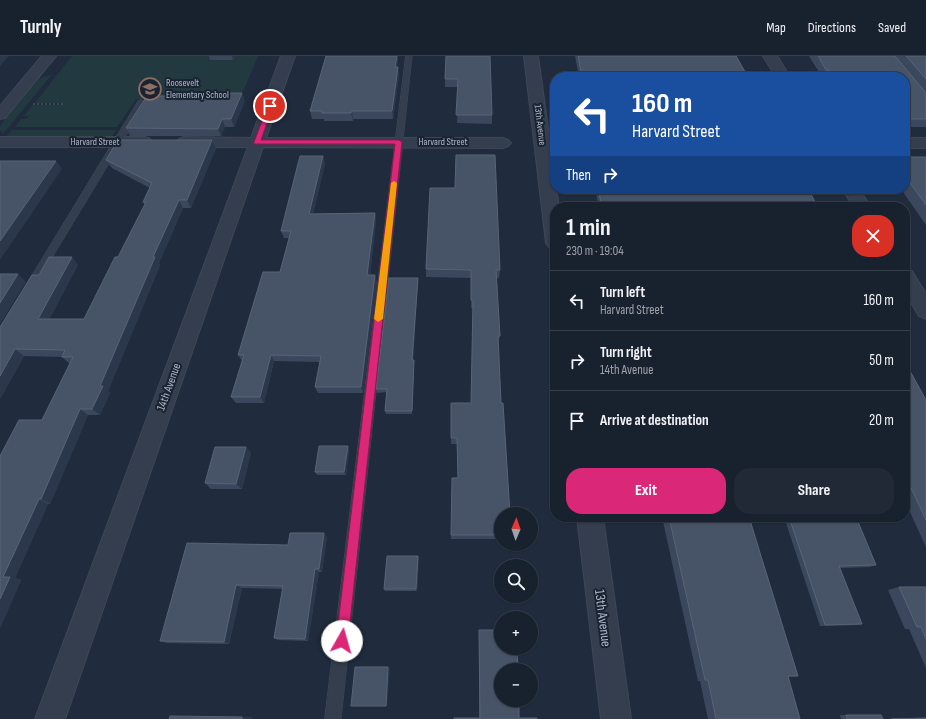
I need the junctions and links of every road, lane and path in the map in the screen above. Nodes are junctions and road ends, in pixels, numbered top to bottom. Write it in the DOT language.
graph roads {
  1 [pos="50,56"];
  2 [pos="288,56"];
  3 [pos="409,56"];
  4 [pos="531,56"];
  5 [pos="770,56"];
  6 [pos="780,72"];
  7 [pos="142,102"];
  8 [pos="31,104"];
  9 [pos="65,104"];
  10 [pos="0,115"];
  11 [pos="0,142"];
  12 [pos="117,142"];
  13 [pos="156,142"];
  14 [pos="172,142"];
  15 [pos="257,142"];
  16 [pos="399,142"];
  17 [pos="549,142"];
  18 [pos="502,143"];
  19 [pos="910,143"];
  20 [pos="926,143"];
  21 [pos="550,159"];
  22 [pos="910,284"];
  23 [pos="25,295"];
  24 [pos="926,311"];
  25 [pos="591,522"];
  26 [pos="50,719"];
  27 [pos="333,719"];
  28 [pos="616,719"];
  1 -- 10 [label="street"];
  2 -- 15 [label="street, 14th Avenue"];
  3 -- 16 [label="lane"];
  4 -- 17 [label="street, 13th Avenue"];
  5 -- 6 [label="street"];
  7 -- 12 [label="lane"];
  8 -- 9 [label="path"];
  11 -- 12 [label="street, Harvard Street"];
  12 -- 13 [label="street, Harvard Street"];
  12 -- 23 [label="lane"];
  14 -- 15 [label="street, Harvard Street"];
  15 -- 16 [label="street, Harvard Street"];
  15 -- 26 [label="street, 14th Avenue"];
  16 -- 18 [label="street, Harvard Street"];
  16 -- 27 [label="lane"];
  17 -- 21 [label="street, 13th Avenue"];
  19 -- 20 [label="street"];
  22 -- 24 [label="street"];
  25 -- 28 [label="street, 13th Avenue"];
}
